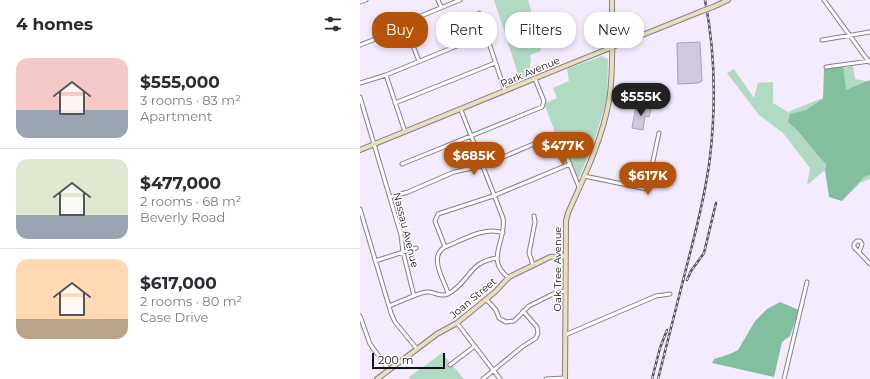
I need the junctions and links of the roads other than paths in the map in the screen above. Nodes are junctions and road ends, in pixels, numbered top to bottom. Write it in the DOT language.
graph roads {
  1 [pos="366,0"];
  2 [pos="438,0"];
  3 [pos="460,0"];
  4 [pos="612,0"];
  5 [pos="728,0"];
  6 [pos="824,0"];
  7 [pos="360,2"];
  8 [pos="441,7"];
  9 [pos="612,12"];
  10 [pos="428,13"];
  11 [pos="870,32"];
  12 [pos="644,35"];
  13 [pos="850,35"];
  14 [pos="372,40"];
  15 [pos="822,40"];
  16 [pos="360,45"];
  17 [pos="414,48"];
  18 [pos="451,48"];
  19 [pos="490,48"];
  20 [pos="611,48"];
  21 [pos="419,61"];
  22 [pos="870,62"];
  23 [pos="495,63"];
  24 [pos="826,67"];
  25 [pos="386,75"];
  26 [pos="535,79"];
  27 [pos="360,83"];
  28 [pos="504,91"];
  29 [pos="360,97"];
  30 [pos="395,103"];
  31 [pos="461,110"];
  32 [pos="405,132"];
  33 [pos="659,133"];
  34 [pos="471,136"];
  35 [pos="375,145"];
  36 [pos="360,150"];
  37 [pos="402,164"];
  38 [pos="570,164"];
  39 [pos="482,166"];
  40 [pos="584,176"];
  41 [pos="579,187"];
  42 [pos="493,196"];
  43 [pos="390,197"];
  44 [pos="360,209"];
  45 [pos="534,216"];
  46 [pos="503,233"];
  47 [pos="445,247"];
  48 [pos="416,248"];
  49 [pos="402,252"];
  50 [pos="859,252"];
  51 [pos="565,256"];
  52 [pos="497,258"];
  53 [pos="375,261"];
  54 [pos="870,264"];
  55 [pos="533,266"];
  56 [pos="509,278"];
  57 [pos="807,282"];
  58 [pos="565,291"];
  59 [pos="448,293"];
  60 [pos="670,294"];
  61 [pos="414,296"];
  62 [pos="486,299"];
  63 [pos="389,306"];
  64 [pos="523,312"];
  65 [pos="360,316"];
  66 [pos="457,323"];
  67 [pos="565,335"];
  68 [pos="475,346"];
  69 [pos="417,349"];
  70 [pos="450,365"];
  71 [pos="389,370"];
  72 [pos="494,371"];
  73 [pos="377,379"];
  74 [pos="483,379"];
  75 [pos="500,379"];
  76 [pos="546,379"];
  77 [pos="565,379"];
  78 [pos="784,379"];
  1 -- 7 [label="street"];
  2 -- 8 [label="street"];
  3 -- 8 [label="street"];
  4 -- 9 [label="street, Oak Tree Avenue"];
  5 -- 12 [label="street, Park Avenue, bridge"];
  6 -- 13 [label="street"];
  8 -- 10 [label="street"];
  11 -- 13 [label="street"];
  13 -- 15 [label="street"];
  13 -- 22 [label="street"];
  14 -- 16 [label="street"];
  17 -- 21 [label="street"];
  18 -- 21 [label="street"];
  19 -- 23 [label="street"];
  20 -- 26 [label="street, Park Avenue"];
  20 -- 40 [label="street, Oak Tree Avenue"];
  21 -- 25 [label="street"];
  22 -- 24 [label="street"];
  23 -- 28 [label="street"];
  23 -- 30 [label="street"];
  25 -- 27 [label="street"];
  25 -- 30 [label="street"];
  26 -- 28 [label="street, Park Avenue"];
  26 -- 34 [label="street"];
  28 -- 31 [label="street, Park Avenue"];
  29 -- 35 [label="street, Nassau Avenue"];
  30 -- 32 [label="street"];
  31 -- 32 [label="street, Park Avenue"];
  31 -- 34 [label="street"];
  32 -- 35 [label="street, Park Avenue"];
  33 -- 40 [label="street"];
  34 -- 37 [label="street"];
  34 -- 39 [label="street"];
  35 -- 36 [label="street, Park Avenue"];
  35 -- 43 [label="street, Nassau Avenue"];
  38 -- 39 [label="street"];
  38 -- 41 [label="street"];
  38 -- 42 [label="street"];
  39 -- 42 [label="street"];
  39 -- 43 [label="street"];
  40 -- 41 [label="street, Oak Tree Avenue"];
  41 -- 51 [label="street, Oak Tree Avenue"];
  42 -- 46 [label="street"];
  42 -- 47 [label="street"];
  43 -- 49 [label="street, Nassau Avenue"];
  44 -- 53 [label="street"];
  45 -- 55 [label="street"];
  46 -- 47 [label="street"];
  46 -- 52 [label="street"];
  47 -- 59 [label="street"];
  48 -- 49 [label="street"];
  49 -- 53 [label="street"];
  49 -- 61 [label="street, Nassau Avenue"];
  50 -- 54 [label="street"];
  51 -- 55 [label="street, Joan Street"];
  51 -- 58 [label="street, Oak Tree Avenue"];
  52 -- 56 [label="street"];
  52 -- 59 [label="street"];
  53 -- 63 [label="street"];
  55 -- 56 [label="street, Joan Street"];
  56 -- 62 [label="street, Joan Street"];
  57 -- 78 [label="street"];
  58 -- 64 [label="street"];
  58 -- 67 [label="street, Oak Tree Avenue"];
  59 -- 61 [label="street"];
  60 -- 67 [label="street"];
  61 -- 63 [label="street"];
  62 -- 64 [label="street"];
  62 -- 66 [label="street, Joan Street"];
  63 -- 69 [label="street"];
  64 -- 72 [label="street"];
  65 -- 71 [label="street"];
  66 -- 68 [label="street"];
  66 -- 69 [label="street, Joan Street"];
  67 -- 77 [label="street, Oak Tree Avenue"];
  68 -- 70 [label="street"];
  68 -- 72 [label="street"];
  69 -- 71 [label="street, Joan Street"];
  71 -- 73 [label="street, Joan Street"];
  72 -- 74 [label="street"];
  72 -- 75 [label="street"];
  76 -- 77 [label="street"];
}
